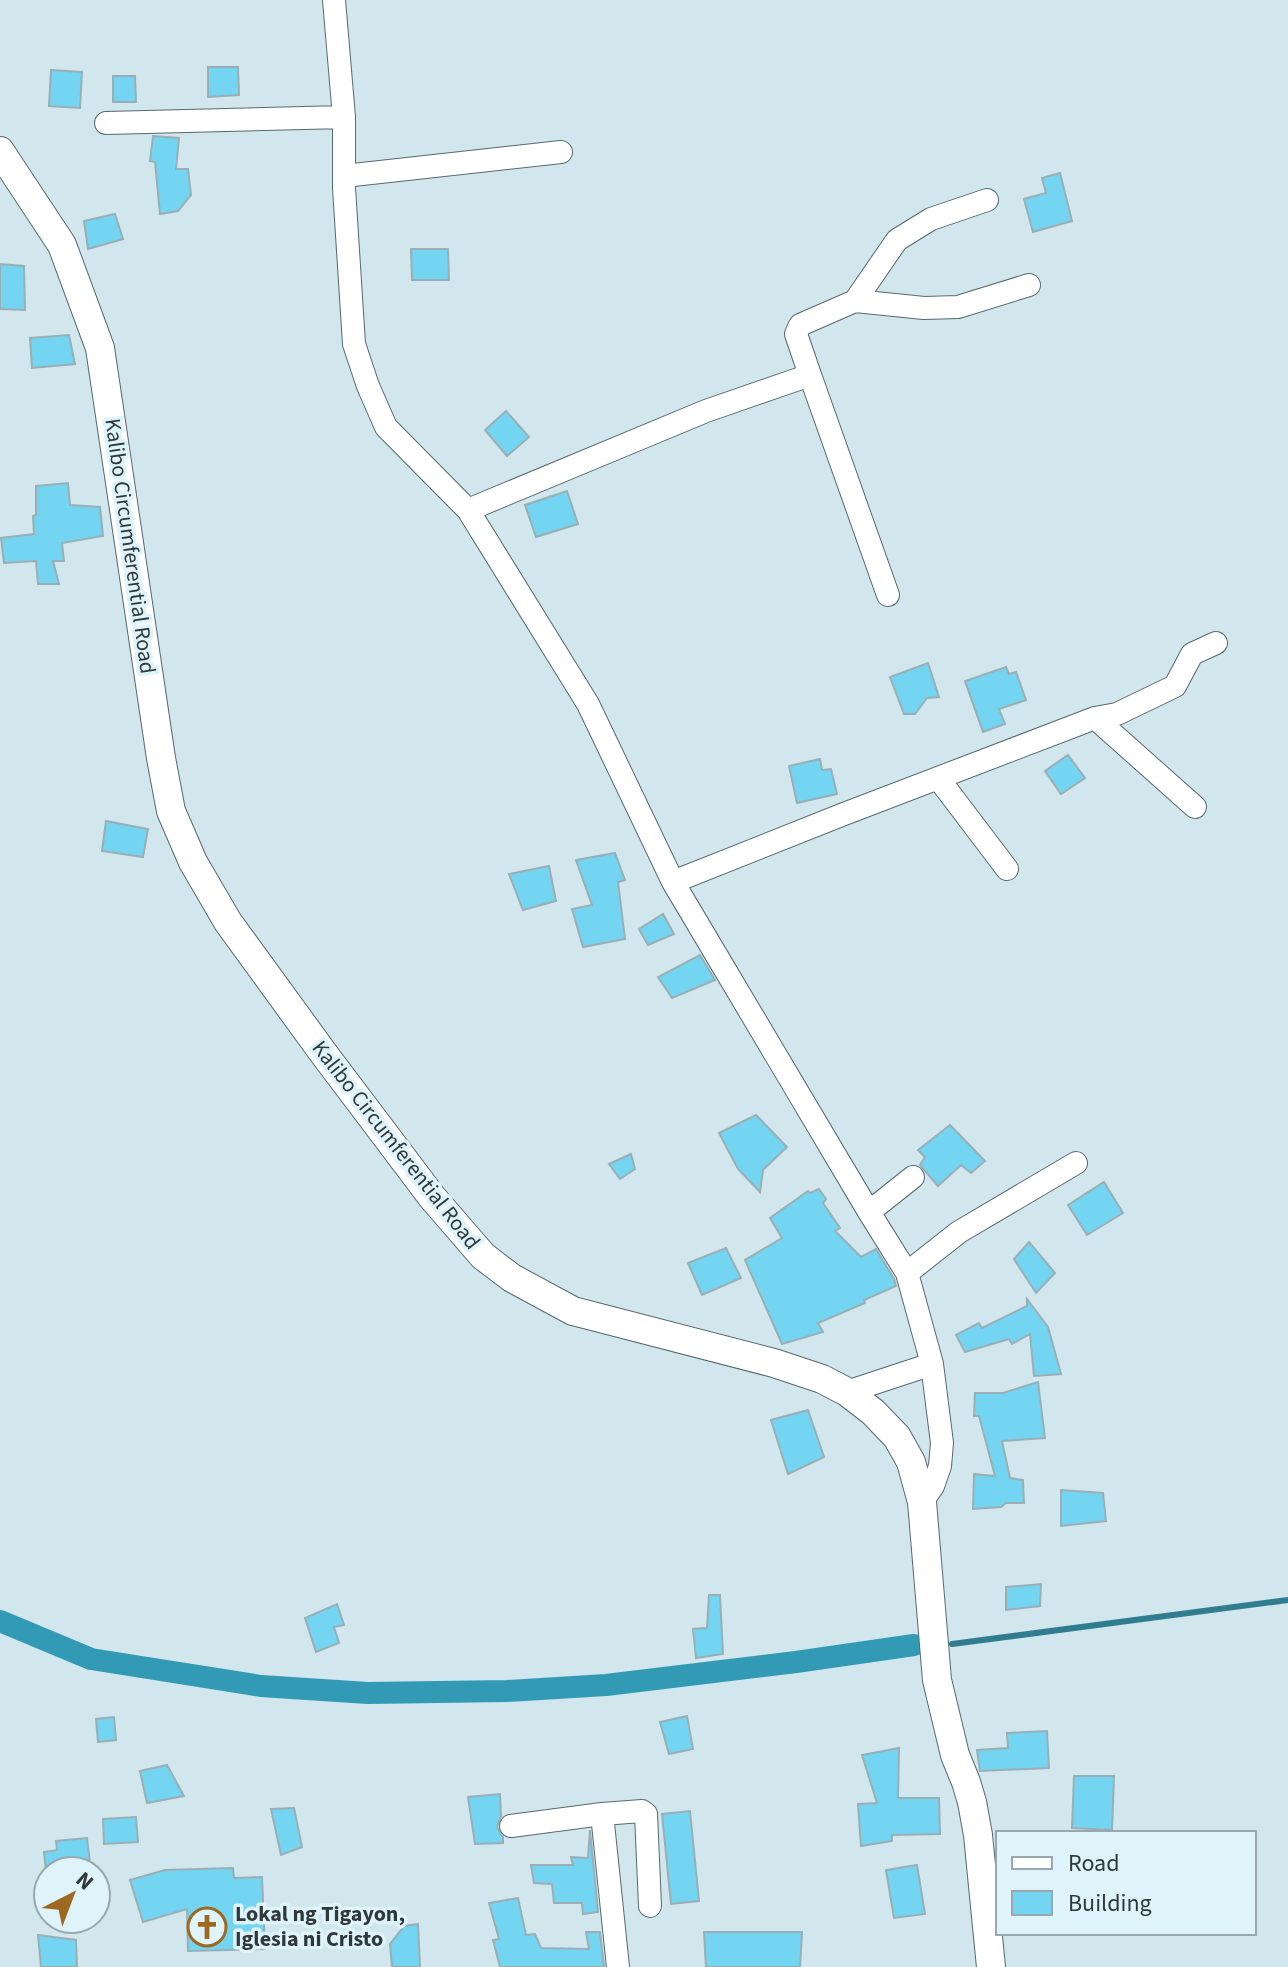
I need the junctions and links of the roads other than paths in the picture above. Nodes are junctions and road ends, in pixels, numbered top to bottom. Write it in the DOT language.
graph roads {
  1 [pos="334,0"];
  2 [pos="344,117"];
  3 [pos="106,123"];
  4 [pos="0,151"];
  5 [pos="561,152"];
  6 [pos="344,176"];
  7 [pos="987,200"];
  8 [pos="1029,285"];
  9 [pos="855,301"];
  10 [pos="810,375"];
  11 [pos="468,510"];
  12 [pos="888,595"];
  13 [pos="1216,643"];
  14 [pos="1095,718"];
  15 [pos="938,778"];
  16 [pos="1195,807"];
  17 [pos="1007,869"];
  18 [pos="673,882"];
  19 [pos="1076,1163"];
  20 [pos="913,1177"];
  21 [pos="869,1212"];
  22 [pos="907,1273"];
  23 [pos="932,1364"];
  24 [pos="847,1392"];
  25 [pos="922,1502"];
  26 [pos="602,1814"];
  27 [pos="511,1826"];
  28 [pos="650,1906"];
  29 [pos="618,1967"];
  30 [pos="991,1967"];
  1 -- 2 [label="street"];
  2 -- 3 [label="street"];
  2 -- 6 [label="street"];
  4 -- 24 [label="main road, Kalibo Circumferential Road"];
  5 -- 6 [label="street"];
  6 -- 11 [label="street"];
  7 -- 9 [label="street"];
  8 -- 9 [label="street"];
  9 -- 10 [label="street"];
  10 -- 11 [label="street"];
  10 -- 12 [label="street"];
  11 -- 18 [label="street"];
  13 -- 14 [label="street"];
  14 -- 15 [label="street"];
  14 -- 16 [label="street"];
  15 -- 17 [label="street"];
  15 -- 18 [label="street"];
  18 -- 21 [label="street"];
  19 -- 22 [label="street"];
  20 -- 21 [label="street"];
  21 -- 22 [label="street"];
  22 -- 23 [label="street"];
  23 -- 24 [label="street"];
  23 -- 25 [label="street"];
  24 -- 25 [label="main road, Kalibo Circumferential Road"];
  25 -- 30 [label="main road, Kalibo Circumferential Road"];
  26 -- 27 [label="street"];
  26 -- 28 [label="street"];
  26 -- 29 [label="street"];
}
